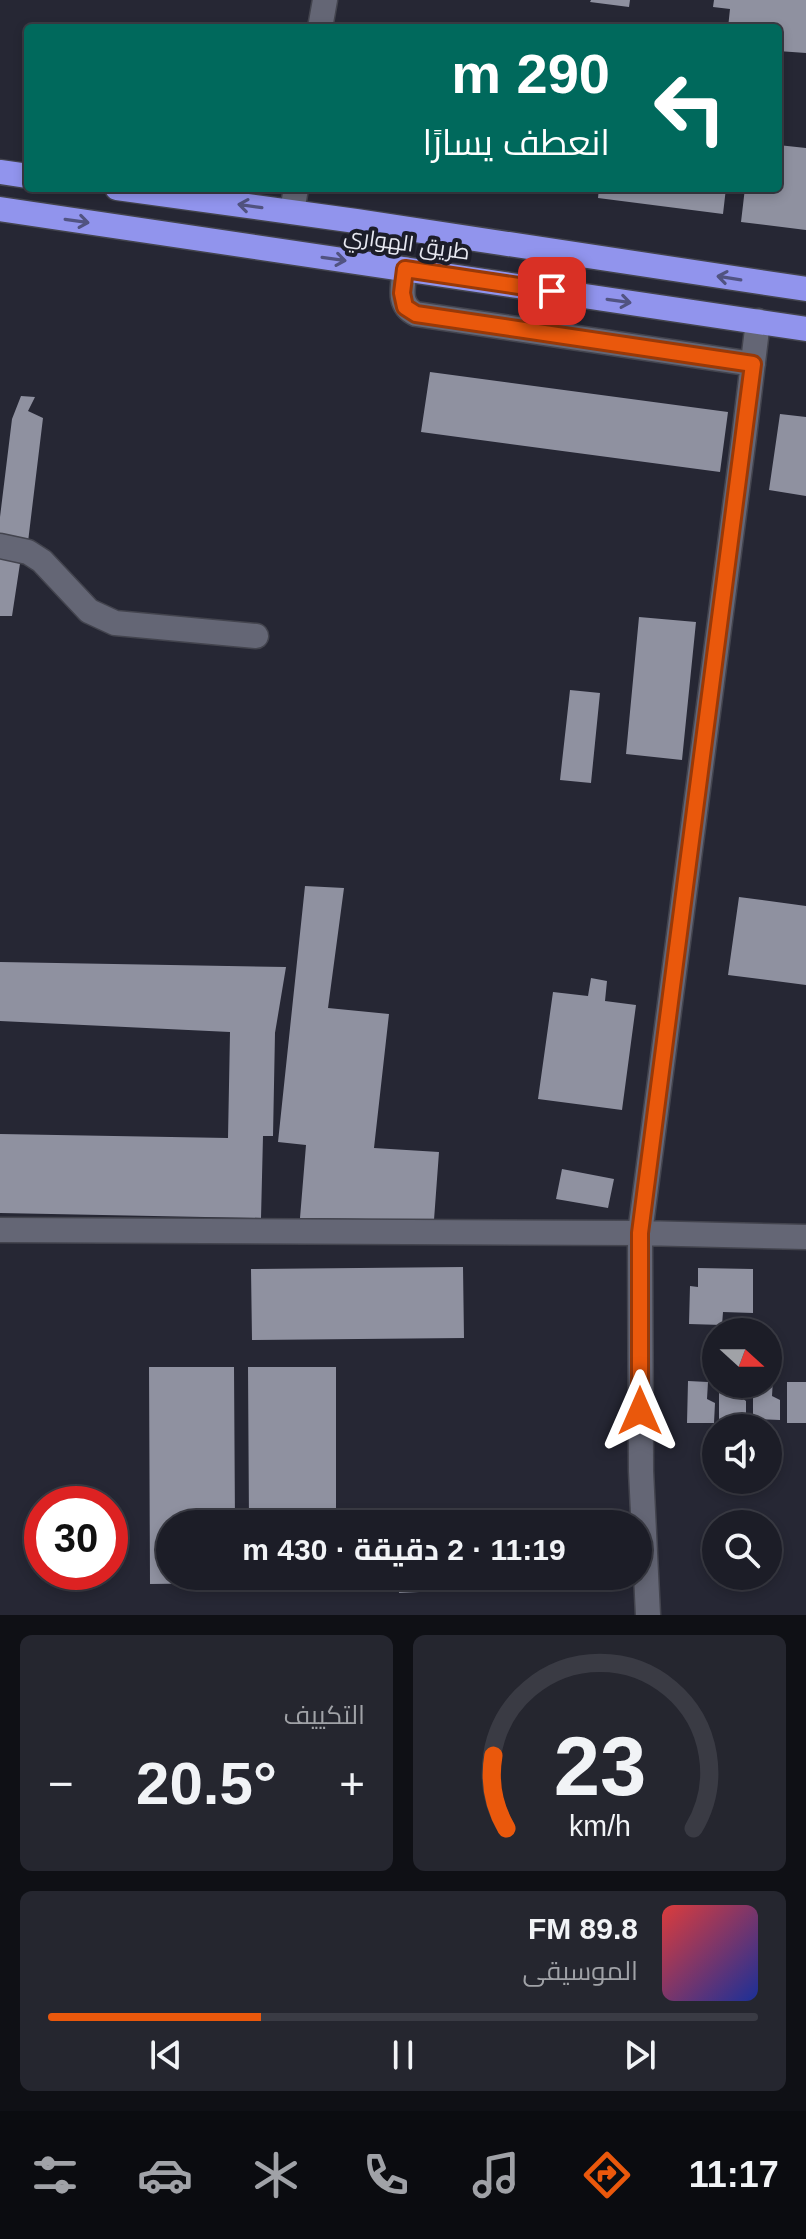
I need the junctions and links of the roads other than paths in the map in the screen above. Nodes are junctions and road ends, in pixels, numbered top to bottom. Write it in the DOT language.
graph roads {
  1 [pos="325,0"];
  2 [pos="321,24"];
  3 [pos="0,172"];
  4 [pos="24,175"];
  5 [pos="176,192"];
  6 [pos="294,200"];
  7 [pos="0,209"];
  8 [pos="405,269"];
  9 [pos="806,289"];
  10 [pos="758,321"];
  11 [pos="806,329"];
  12 [pos="753,364"];
  13 [pos="0,546"];
  14 [pos="256,636"];
  15 [pos="0,1230"];
  16 [pos="640,1233"];
  17 [pos="806,1237"];
  18 [pos="648,1615"];
  1 -- 2 [label="street"];
  3 -- 4 [label="highway"];
  6 -- 5 [label="highway, طريق الهواري, one-way"];
  9 -- 6 [label="highway, طريق الهواري, one-way"];
  7 -- 8 [label="highway, طريق الهواري, one-way"];
  8 -- 10 [label="highway, طريق الهواري, one-way"];
  8 -- 12 [label="street"];
  10 -- 11 [label="highway, طريق الهواري"];
  10 -- 12 [label="street"];
  12 -- 16 [label="street"];
  13 -- 14 [label="street"];
  15 -- 16 [label="street"];
  16 -- 17 [label="street"];
  16 -- 18 [label="street"];
}
